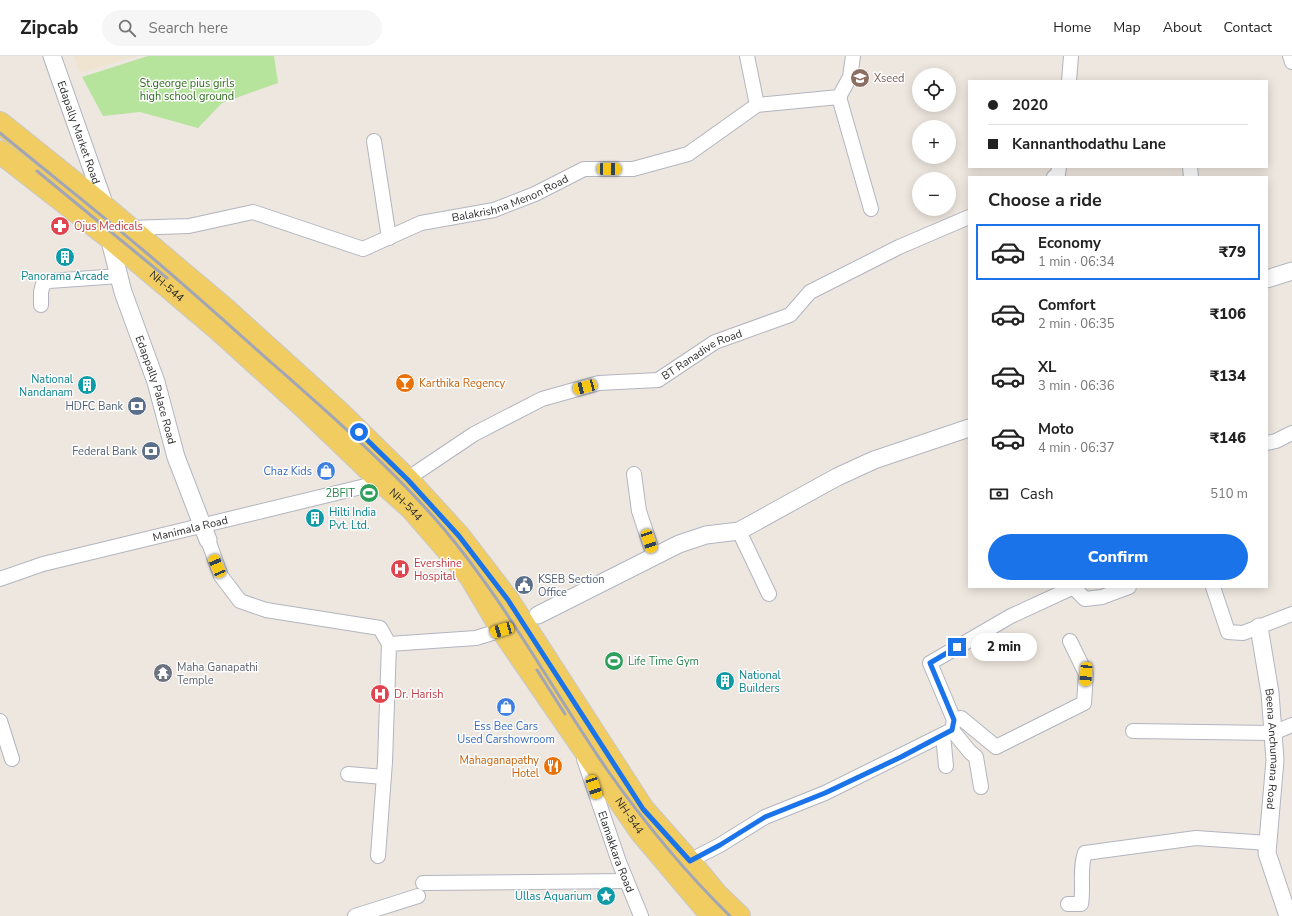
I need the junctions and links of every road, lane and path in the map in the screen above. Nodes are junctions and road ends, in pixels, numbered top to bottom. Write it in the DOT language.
graph roads {
  1 [pos="52,56"];
  2 [pos="747,56"];
  3 [pos="853,56"];
  4 [pos="1071,56"];
  5 [pos="1290,56"];
  6 [pos="1292,62"];
  7 [pos="1069,80"];
  8 [pos="839,97"];
  9 [pos="757,105"];
  10 [pos="0,123"];
  11 [pos="374,141"];
  12 [pos="0,152"];
  13 [pos="96,209"];
  14 [pos="871,210"];
  15 [pos="968,217"];
  16 [pos="119,232"];
  17 [pos="389,238"];
  18 [pos="1292,271"];
  19 [pos="120,276"];
  20 [pos="1268,279"];
  21 [pos="41,305"];
  22 [pos="968,428"];
  23 [pos="1292,433"];
  24 [pos="1268,442"];
  25 [pos="634,474"];
  26 [pos="407,479"];
  27 [pos="382,482"];
  28 [pos="740,531"];
  29 [pos="205,533"];
  30 [pos="654,556"];
  31 [pos="0,579"];
  32 [pos="1072,588"];
  33 [pos="1075,588"];
  34 [pos="1126,588"];
  35 [pos="1213,588"];
  36 [pos="769,594"];
  37 [pos="1292,614"];
  38 [pos="530,618"];
  39 [pos="1259,627"];
  40 [pos="502,630"];
  41 [pos="1070,641"];
  42 [pos="389,644"];
  43 [pos="0,721"];
  44 [pos="1292,725"];
  45 [pos="950,728"];
  46 [pos="1133,731"];
  47 [pos="1273,733"];
  48 [pos="585,736"];
  49 [pos="12,759"];
  50 [pos="946,766"];
  51 [pos="348,774"];
  52 [pos="384,777"];
  53 [pos="981,787"];
  54 [pos="1268,842"];
  55 [pos="378,856"];
  56 [pos="690,861"];
  57 [pos="626,880"];
  58 [pos="1068,904"];
  59 [pos="355,916"];
  60 [pos="640,916"];
  61 [pos="712,916"];
  62 [pos="739,916"];
  63 [pos="1288,916"];
  1 -- 13 [label="street, Edapally Market Road"];
  2 -- 9 [label="street"];
  3 -- 8 [label="street"];
  4 -- 7 [label="street"];
  5 -- 6 [label="street"];
  8 -- 9 [label="street, Balakrishna Menon Road"];
  8 -- 14 [label="street"];
  9 -- 17 [label="street, Balakrishna Menon Road"];
  10 -- 13 [label="main road, NH-544"];
  11 -- 17 [label="street"];
  12 -- 13 [label="main road, NH-544"];
  13 -- 16 [label="main road, NH-544"];
  15 -- 26 [label="street, BT Ranadive Road"];
  16 -- 17 [label="street, Balakrishna Menon Road"];
  16 -- 19 [label="street, Edappally Palace Road"];
  16 -- 26 [label="main road, NH-544"];
  16 -- 27 [label="main road, NH-544"];
  18 -- 20 [label="street"];
  19 -- 21 [label="street"];
  19 -- 29 [label="street, Edappally Palace Road"];
  22 -- 28 [label="street"];
  23 -- 24 [label="street"];
  25 -- 30 [label="street"];
  26 -- 27 [label="street, BT Ranadive Road"];
  26 -- 38 [label="main road, NH-544"];
  27 -- 29 [label="street, Manimala Road"];
  27 -- 40 [label="main road, NH-544"];
  28 -- 30 [label="street"];
  28 -- 36 [label="street"];
  29 -- 31 [label="street, Manimala Road"];
  29 -- 42 [label="street"];
  30 -- 38 [label="street"];
  32 -- 45 [label="street"];
  33 -- 34 [label="street"];
  35 -- 39 [label="street"];
  37 -- 39 [label="street"];
  38 -- 48 [label="main road, NH-544"];
  39 -- 47 [label="street, Beena Anchumana Road"];
  40 -- 42 [label="street"];
  40 -- 48 [label="main road, NH-544"];
  41 -- 45 [label="street"];
  42 -- 52 [label="street"];
  43 -- 49 [label="street"];
  44 -- 47 [label="street"];
  45 -- 50 [label="street"];
  45 -- 53 [label="street"];
  45 -- 56 [label="street"];
  46 -- 47 [label="street"];
  47 -- 54 [label="street, Beena Anchumana Road"];
  48 -- 56 [label="main road, NH-544"];
  48 -- 57 [label="street, Elamakkara Road"];
  48 -- 61 [label="main road, NH-544"];
  51 -- 52 [label="street"];
  52 -- 55 [label="street"];
  54 -- 58 [label="street"];
  54 -- 63 [label="street, Beena Anchumana Road"];
  56 -- 62 [label="main road, NH-544"];
  57 -- 59 [label="street"];
  57 -- 60 [label="street, Elamakkara Road"];
}
